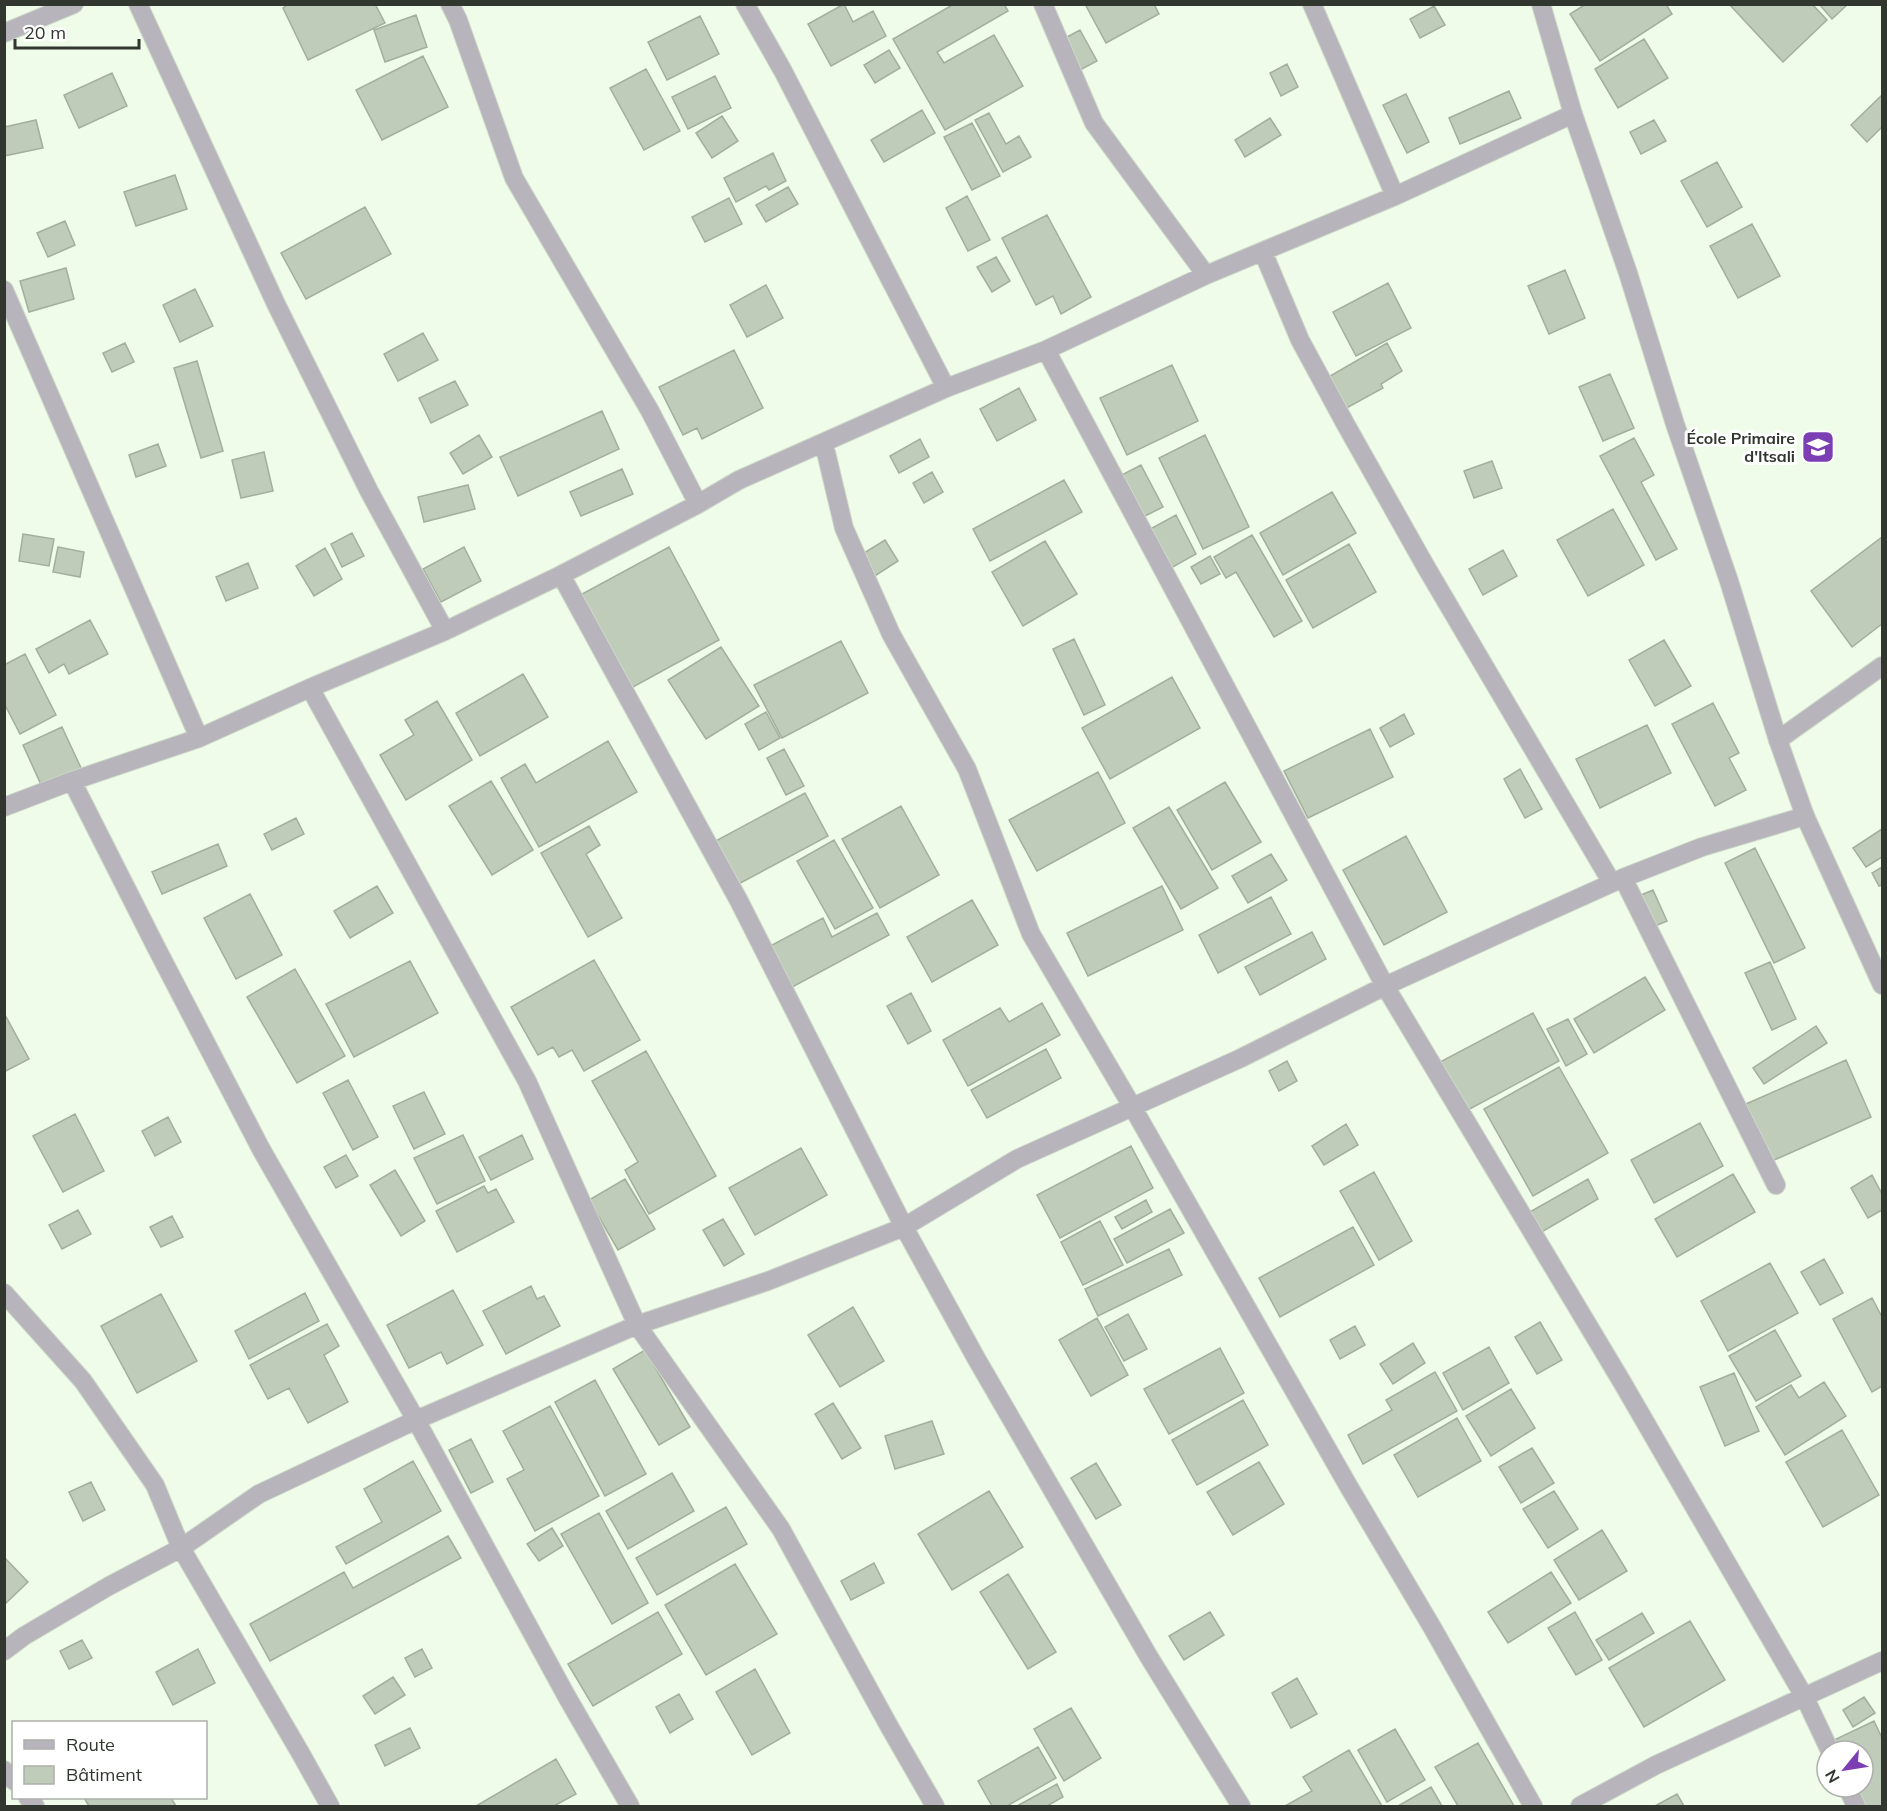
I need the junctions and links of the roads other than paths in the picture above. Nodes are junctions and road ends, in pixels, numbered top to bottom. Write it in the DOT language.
graph roads {
  1 [pos="74,4"];
  2 [pos="138,4"];
  3 [pos="450,4"];
  4 [pos="745,4"];
  5 [pos="1043,4"];
  6 [pos="1312,4"];
  7 [pos="1541,4"];
  8 [pos="4,33"];
  9 [pos="1573,114"];
  10 [pos="1395,196"];
  11 [pos="1263,252"];
  12 [pos="1206,276"];
  13 [pos="4,290"];
  14 [pos="1046,350"];
  15 [pos="946,388"];
  16 [pos="824,444"];
  17 [pos="698,504"];
  18 [pos="561,575"];
  19 [pos="445,631"];
  20 [pos="1882,666"];
  21 [pos="310,688"];
  22 [pos="199,738"];
  23 [pos="1778,740"];
  24 [pos="72,781"];
  25 [pos="4,807"];
  26 [pos="1805,816"];
  27 [pos="1618,880"];
  28 [pos="1882,985"];
  29 [pos="1385,987"];
  30 [pos="1133,1107"];
  31 [pos="1776,1185"];
  32 [pos="904,1227"];
  33 [pos="4,1293"];
  34 [pos="637,1325"];
  35 [pos="416,1420"];
  36 [pos="181,1548"];
  37 [pos="4,1651"];
  38 [pos="1882,1661"];
  39 [pos="1805,1698"];
  40 [pos="1824,1739"];
  41 [pos="330,1806"];
  42 [pos="630,1806"];
  43 [pos="935,1806"];
  44 [pos="1241,1806"];
  45 [pos="1533,1806"];
  46 [pos="1580,1806"];
  1 -- 8 [label="street"];
  2 -- 19 [label="street"];
  3 -- 17 [label="street"];
  4 -- 15 [label="street"];
  5 -- 12 [label="street"];
  6 -- 10 [label="street"];
  7 -- 9 [label="street"];
  9 -- 10 [label="street"];
  9 -- 23 [label="street"];
  10 -- 11 [label="street"];
  11 -- 12 [label="street"];
  11 -- 27 [label="street"];
  12 -- 14 [label="street"];
  13 -- 22 [label="street"];
  14 -- 15 [label="street"];
  14 -- 29 [label="street"];
  15 -- 16 [label="street"];
  16 -- 17 [label="street"];
  16 -- 30 [label="street"];
  17 -- 18 [label="street"];
  18 -- 19 [label="street"];
  18 -- 32 [label="street"];
  19 -- 21 [label="street"];
  20 -- 23 [label="street"];
  21 -- 22 [label="street"];
  21 -- 34 [label="street"];
  22 -- 24 [label="street"];
  23 -- 26 [label="street"];
  24 -- 25 [label="street"];
  24 -- 35 [label="street"];
  26 -- 27 [label="street"];
  26 -- 28 [label="street"];
  27 -- 29 [label="street"];
  27 -- 31 [label="street"];
  29 -- 30 [label="street"];
  29 -- 39 [label="street"];
  30 -- 32 [label="street"];
  30 -- 45 [label="street"];
  32 -- 34 [label="street"];
  32 -- 44 [label="street"];
  33 -- 36 [label="street"];
  34 -- 35 [label="street"];
  34 -- 43 [label="street"];
  35 -- 36 [label="street"];
  35 -- 42 [label="street"];
  36 -- 37 [label="street"];
  36 -- 41 [label="street"];
  38 -- 39 [label="street"];
  39 -- 40 [label="street"];
  39 -- 46 [label="street"];
}
